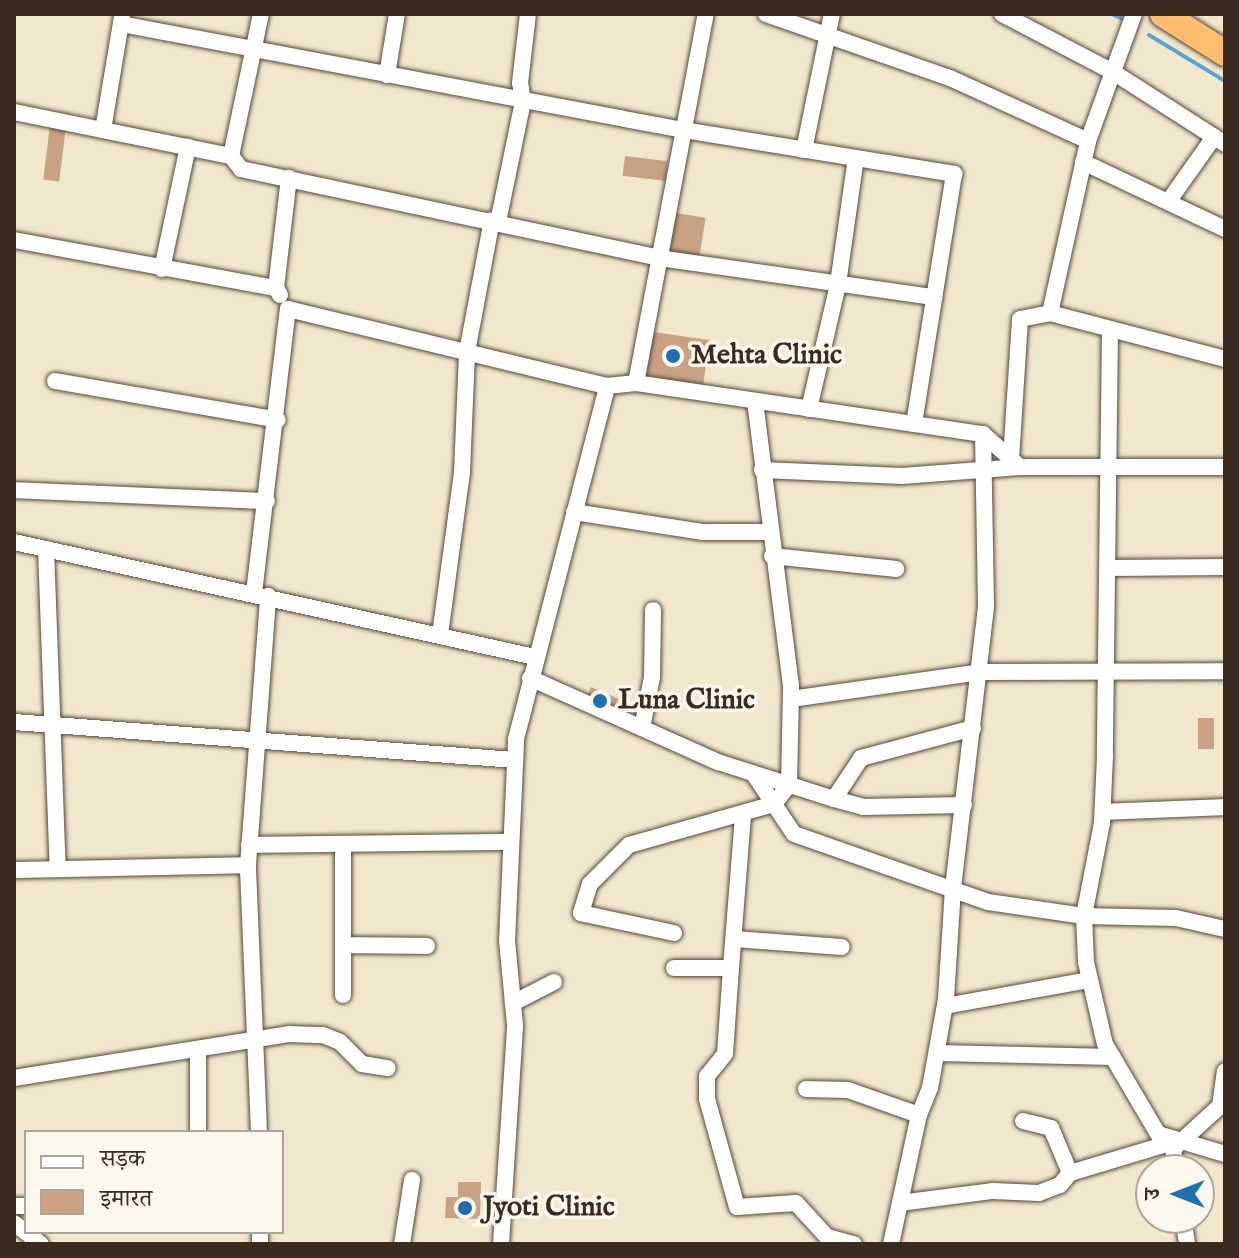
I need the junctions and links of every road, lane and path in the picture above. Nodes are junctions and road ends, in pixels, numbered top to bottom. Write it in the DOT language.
graph roads {
  1 [pos="261,14"];
  2 [pos="397,14"];
  3 [pos="528,14"];
  4 [pos="706,14"];
  5 [pos="766,14"];
  6 [pos="832,14"];
  7 [pos="1002,14"];
  8 [pos="1134,14"];
  9 [pos="1163,14"];
  10 [pos="122,19"];
  11 [pos="828,33"];
  12 [pos="253,51"];
  13 [pos="1225,53"];
  14 [pos="1113,72"];
  15 [pos="387,75"];
  16 [pos="523,101"];
  17 [pos="14,112"];
  18 [pos="103,130"];
  19 [pos="683,130"];
  20 [pos="1220,140"];
  21 [pos="1088,141"];
  22 [pos="188,147"];
  23 [pos="804,150"];
  24 [pos="231,156"];
  25 [pos="856,158"];
  26 [pos="1083,162"];
  27 [pos="289,178"];
  28 [pos="1168,202"];
  29 [pos="495,221"];
  30 [pos="1225,229"];
  31 [pos="14,240"];
  32 [pos="659,258"];
  33 [pos="162,269"];
  34 [pos="838,284"];
  35 [pos="276,288"];
  36 [pos="934,297"];
  37 [pos="288,309"];
  38 [pos="1050,313"];
  39 [pos="1110,330"];
  40 [pos="467,352"];
  41 [pos="1225,359"];
  42 [pos="55,381"];
  43 [pos="636,383"];
  44 [pos="607,386"];
  45 [pos="755,401"];
  46 [pos="809,409"];
  47 [pos="278,420"];
  48 [pos="914,424"];
  49 [pos="983,434"];
  50 [pos="1016,463"];
  51 [pos="1107,467"];
  52 [pos="1225,467"];
  53 [pos="762,470"];
  54 [pos="984,471"];
  55 [pos="14,490"];
  56 [pos="267,501"];
  57 [pos="574,512"];
  58 [pos="769,532"];
  59 [pos="14,542"];
  60 [pos="46,549"];
  61 [pos="772,556"];
  62 [pos="1225,567"];
  63 [pos="1107,568"];
  64 [pos="896,569"];
  65 [pos="261,594"];
  66 [pos="653,610"];
  67 [pos="440,635"];
  68 [pos="535,657"];
  69 [pos="1225,671"];
  70 [pos="980,672"];
  71 [pos="1106,673"];
  72 [pos="530,678"];
  73 [pos="791,699"];
  74 [pos="14,722"];
  75 [pos="53,724"];
  76 [pos="642,728"];
  77 [pos="973,728"];
  78 [pos="253,739"];
  79 [pos="515,760"];
  80 [pos="753,773"];
  81 [pos="789,785"];
  82 [pos="834,799"];
  83 [pos="774,804"];
  84 [pos="964,805"];
  85 [pos="1225,807"];
  86 [pos="1103,812"];
  87 [pos="743,814"];
  88 [pos="510,842"];
  89 [pos="343,844"];
  90 [pos="249,845"];
  91 [pos="248,865"];
  92 [pos="58,869"];
  93 [pos="14,870"];
  94 [pos="953,888"];
  95 [pos="1084,916"];
  96 [pos="1225,929"];
  97 [pos="674,933"];
  98 [pos="735,939"];
  99 [pos="343,945"];
  100 [pos="427,946"];
  101 [pos="842,947"];
  102 [pos="674,968"];
  103 [pos="731,968"];
  104 [pos="1090,980"];
  105 [pos="554,982"];
  106 [pos="343,995"];
  107 [pos="513,1003"];
  108 [pos="945,1006"];
  109 [pos="255,1040"];
  110 [pos="198,1049"];
  111 [pos="937,1053"];
  112 [pos="1113,1057"];
  113 [pos="388,1068"];
  114 [pos="1225,1071"];
  115 [pos="14,1078"];
  116 [pos="806,1089"];
  117 [pos="919,1115"];
  118 [pos="1023,1121"];
  119 [pos="198,1130"];
  120 [pos="259,1130"];
  121 [pos="1179,1141"];
  122 [pos="1174,1154"];
  123 [pos="1225,1154"];
  124 [pos="1070,1173"];
  125 [pos="412,1180"];
  126 [pos="900,1203"];
  127 [pos="402,1244"];
  128 [pos="501,1244"];
  129 [pos="854,1244"];
  130 [pos="891,1244"];
  1 -- 12 [label="street"];
  2 -- 15 [label="street"];
  3 -- 16 [label="street"];
  4 -- 19 [label="street"];
  5 -- 11 [label="street"];
  6 -- 11 [label="street"];
  7 -- 14 [label="street"];
  8 -- 14 [label="street"];
  9 -- 13 [label="highway"];
  10 -- 12 [label="street"];
  10 -- 18 [label="street"];
  11 -- 21 [label="street"];
  11 -- 23 [label="street"];
  12 -- 15 [label="street"];
  12 -- 24 [label="street"];
  14 -- 20 [label="street"];
  14 -- 21 [label="street"];
  15 -- 16 [label="street"];
  16 -- 19 [label="street"];
  16 -- 29 [label="street"];
  17 -- 18 [label="street"];
  18 -- 22 [label="street"];
  19 -- 23 [label="street"];
  19 -- 32 [label="street"];
  20 -- 28 [label="street"];
  21 -- 26 [label="street"];
  22 -- 24 [label="street"];
  22 -- 33 [label="street"];
  23 -- 25 [label="street"];
  24 -- 27 [label="street"];
  25 -- 34 [label="street"];
  25 -- 36 [label="street"];
  26 -- 28 [label="street"];
  26 -- 38 [label="street"];
  27 -- 29 [label="street"];
  27 -- 35 [label="street"];
  28 -- 30 [label="street"];
  29 -- 32 [label="street"];
  29 -- 40 [label="street"];
  31 -- 33 [label="street"];
  32 -- 34 [label="street"];
  32 -- 43 [label="street"];
  33 -- 35 [label="street"];
  34 -- 36 [label="street"];
  34 -- 46 [label="street"];
  35 -- 37 [label="street"];
  36 -- 48 [label="street"];
  37 -- 40 [label="street"];
  37 -- 47 [label="street"];
  38 -- 39 [label="street"];
  38 -- 50 [label="street"];
  39 -- 41 [label="street"];
  39 -- 51 [label="street"];
  40 -- 44 [label="street"];
  40 -- 67 [label="street"];
  42 -- 47 [label="street"];
  43 -- 44 [label="street"];
  43 -- 45 [label="street"];
  44 -- 57 [label="street"];
  45 -- 46 [label="street"];
  45 -- 53 [label="street"];
  46 -- 48 [label="street"];
  47 -- 56 [label="street"];
  48 -- 49 [label="street"];
  49 -- 50 [label="street"];
  49 -- 54 [label="street"];
  50 -- 51 [label="street"];
  50 -- 54 [label="street"];
  51 -- 52 [label="street"];
  51 -- 63 [label="street"];
  53 -- 54 [label="street"];
  53 -- 58 [label="street"];
  54 -- 70 [label="street"];
  55 -- 56 [label="street"];
  56 -- 65 [label="street"];
  57 -- 58 [label="street"];
  57 -- 68 [label="street"];
  58 -- 61 [label="street"];
  59 -- 60 [label="street"];
  60 -- 65 [label="street"];
  60 -- 75 [label="street"];
  61 -- 64 [label="street"];
  61 -- 73 [label="street"];
  62 -- 63 [label="street"];
  63 -- 71 [label="street"];
  65 -- 67 [label="street"];
  65 -- 78 [label="street"];
  66 -- 76 [label="street"];
  67 -- 68 [label="street"];
  68 -- 72 [label="street"];
  69 -- 71 [label="street"];
  70 -- 71 [label="street"];
  70 -- 73 [label="street"];
  70 -- 77 [label="street"];
  71 -- 86 [label="street"];
  72 -- 76 [label="street"];
  72 -- 79 [label="street"];
  73 -- 81 [label="street"];
  74 -- 75 [label="street"];
  75 -- 78 [label="street"];
  75 -- 92 [label="street"];
  76 -- 80 [label="street"];
  77 -- 82 [label="street"];
  77 -- 84 [label="street"];
  78 -- 79 [label="street"];
  78 -- 90 [label="street"];
  79 -- 88 [label="street"];
  80 -- 81 [label="street"];
  80 -- 83 [label="street"];
  81 -- 82 [label="street"];
  81 -- 83 [label="street"];
  82 -- 84 [label="street"];
  83 -- 87 [label="street"];
  83 -- 94 [label="street"];
  84 -- 94 [label="street"];
  85 -- 86 [label="street"];
  86 -- 95 [label="street"];
  87 -- 97 [label="street"];
  87 -- 98 [label="street"];
  88 -- 89 [label="street"];
  88 -- 107 [label="street"];
  89 -- 90 [label="street"];
  89 -- 99 [label="street"];
  90 -- 91 [label="street"];
  91 -- 92 [label="street"];
  91 -- 109 [label="street"];
  92 -- 93 [label="street"];
  94 -- 95 [label="street"];
  94 -- 108 [label="street"];
  95 -- 96 [label="street"];
  95 -- 104 [label="street"];
  98 -- 101 [label="street"];
  98 -- 103 [label="street"];
  99 -- 100 [label="street"];
  99 -- 106 [label="street"];
  102 -- 103 [label="street"];
  103 -- 129 [label="street"];
  104 -- 108 [label="street"];
  104 -- 112 [label="street"];
  105 -- 107 [label="street"];
  107 -- 128 [label="street"];
  108 -- 111 [label="street"];
  109 -- 110 [label="street"];
  109 -- 113 [label="street"];
  109 -- 120 [label="street"];
  110 -- 115 [label="street"];
  110 -- 119 [label="street"];
  111 -- 112 [label="street"];
  111 -- 117 [label="street"];
  112 -- 121 [label="street"];
  114 -- 121 [label="street"];
  116 -- 117 [label="street"];
  117 -- 126 [label="street"];
  118 -- 124 [label="street"];
  121 -- 122 [label="street"];
  121 -- 123 [label="street"];
  121 -- 124 [label="street"];
  124 -- 126 [label="street"];
  125 -- 127 [label="street"];
  126 -- 130 [label="street"];
}
